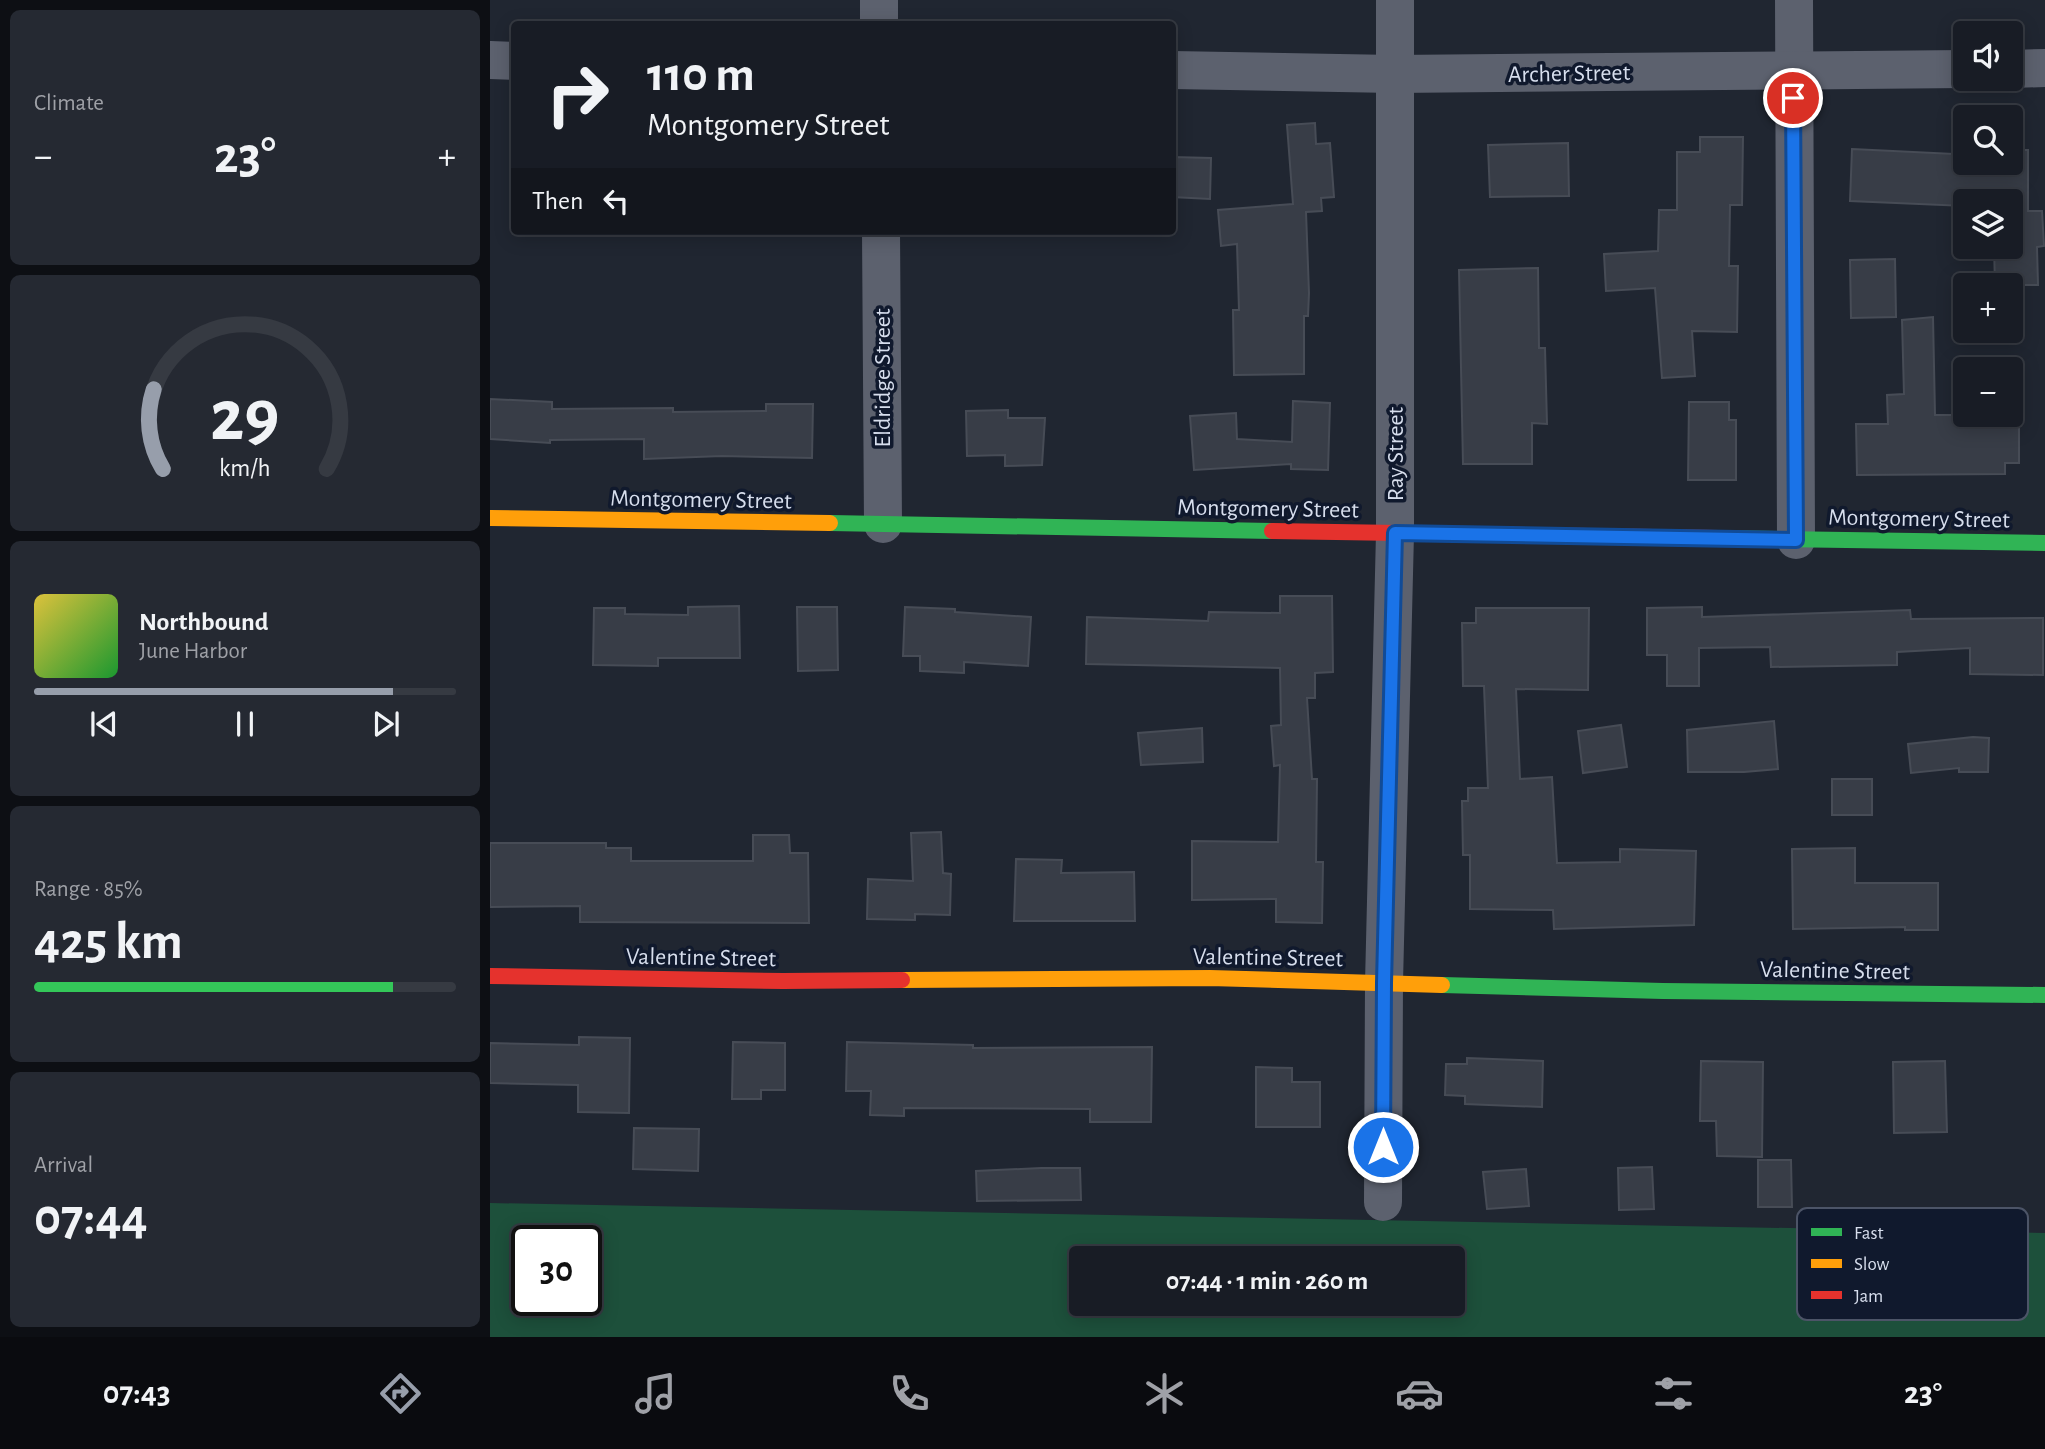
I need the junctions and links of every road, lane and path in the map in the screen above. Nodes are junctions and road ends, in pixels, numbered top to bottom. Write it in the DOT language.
graph roads {
  1 [pos="879,0"];
  2 [pos="1395,0"];
  3 [pos="1794,0"];
  4 [pos="879,21"];
  5 [pos="490,61"];
  6 [pos="511,61"];
  7 [pos="2045,68"];
  8 [pos="1953,69"];
  9 [pos="2023,69"];
  10 [pos="1176,70"];
  11 [pos="1793,71"];
  12 [pos="1394,74"];
  13 [pos="881,235"];
  14 [pos="490,519"];
  15 [pos="883,524"];
  16 [pos="1395,533"];
  17 [pos="1796,540"];
  18 [pos="2045,543"];
  19 [pos="490,976"];
  20 [pos="1384,983"];
  21 [pos="2045,995"];
  22 [pos="1383,1202"];
  1 -- 4 [label="street"];
  2 -- 12 [label="street, Ray Street"];
  3 -- 11 [label="street"];
  5 -- 6 [label="street"];
  7 -- 9 [label="street"];
  8 -- 11 [label="street, Archer Street"];
  10 -- 12 [label="street, Archer Street"];
  11 -- 12 [label="street, Archer Street"];
  11 -- 17 [label="street"];
  12 -- 16 [label="street, Ray Street"];
  13 -- 15 [label="street, Eldridge Street"];
  14 -- 15 [label="street, Montgomery Street"];
  15 -- 16 [label="street, Montgomery Street"];
  16 -- 17 [label="street, Montgomery Street"];
  16 -- 20 [label="street, Ray Street"];
  17 -- 18 [label="street, Montgomery Street"];
  19 -- 20 [label="street, Valentine Street"];
  20 -- 21 [label="street, Valentine Street"];
  20 -- 22 [label="street, Ray Street"];
}
